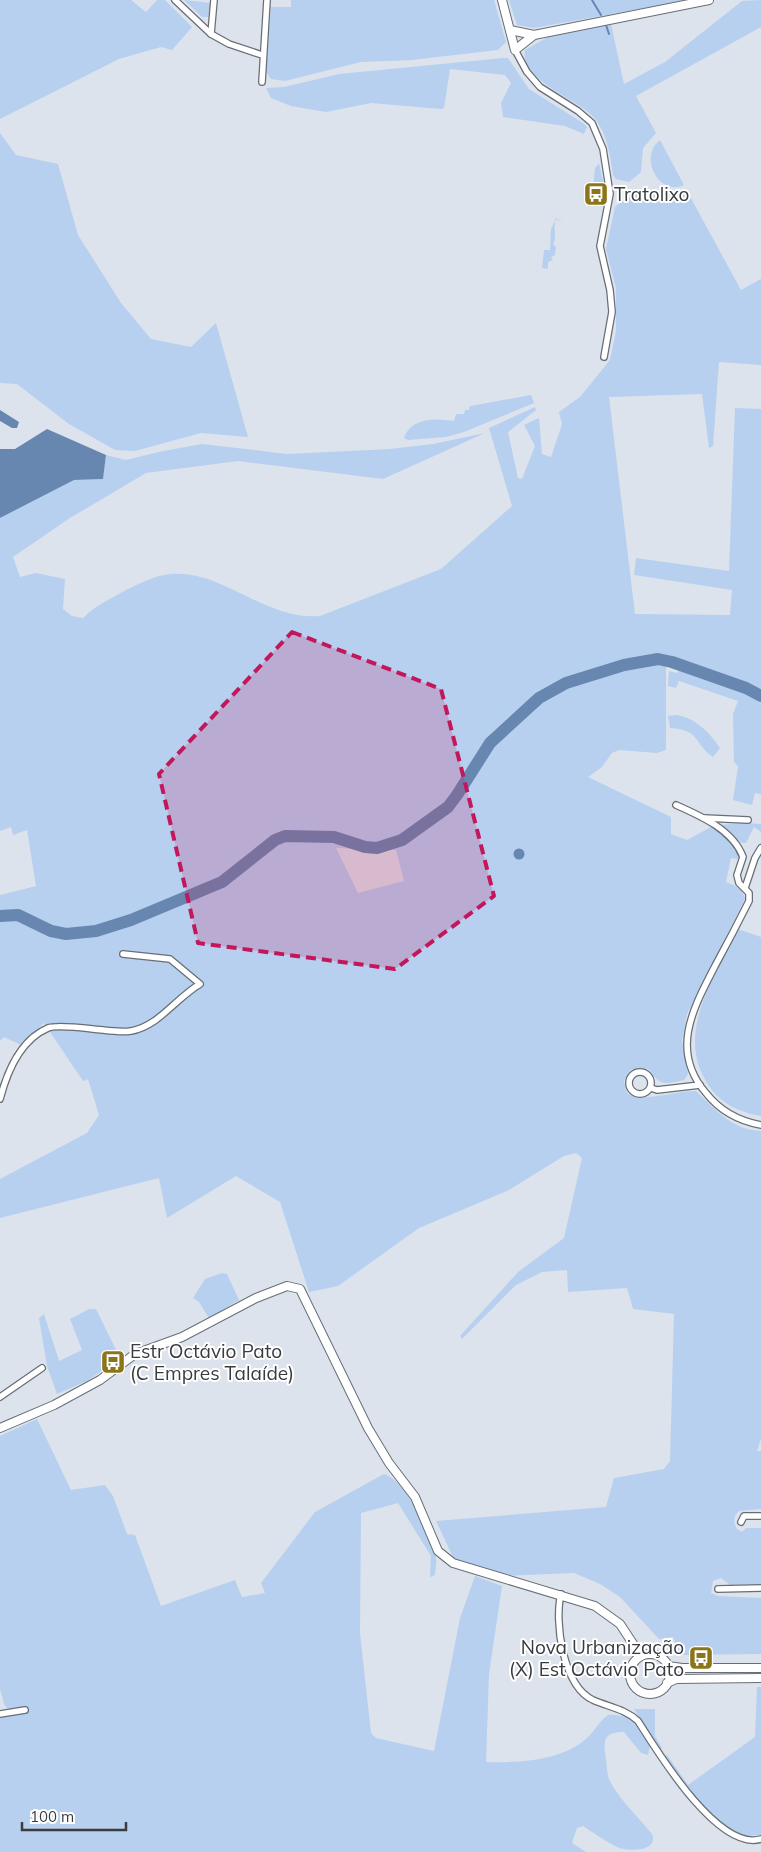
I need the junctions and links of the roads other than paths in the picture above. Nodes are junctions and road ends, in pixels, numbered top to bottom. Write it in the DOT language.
graph roads {
  1 [pos="175,0"];
  2 [pos="214,0"];
  3 [pos="266,0"];
  4 [pos="502,0"];
  5 [pos="709,0"];
  6 [pos="510,30"];
  7 [pos="211,34"];
  8 [pos="534,34"];
  9 [pos="515,50"];
  10 [pos="262,55"];
  11 [pos="262,82"];
  12 [pos="604,357"];
  13 [pos="676,805"];
  14 [pos="704,818"];
  15 [pos="748,820"];
  16 [pos="761,848"];
  17 [pos="745,888"];
  18 [pos="123,954"];
  19 [pos="700,1085"];
  20 [pos="650,1088"];
  21 [pos="0,1098"];
  22 [pos="761,1125"];
  23 [pos="42,1368"];
  24 [pos="0,1397"];
  25 [pos="0,1428"];
  26 [pos="761,1516"];
  27 [pos="741,1522"];
  28 [pos="761,1588"];
  29 [pos="718,1589"];
  30 [pos="561,1594"];
  31 [pos="641,1656"];
  32 [pos="668,1666"];
  33 [pos="761,1668"];
  34 [pos="761,1678"];
  35 [pos="667,1683"];
  36 [pos="25,1710"];
  37 [pos="0,1713"];
  38 [pos="761,1838"];
  1 -- 7 [label="street"];
  2 -- 7 [label="street"];
  3 -- 10 [label="street"];
  4 -- 6 [label="street"];
  5 -- 8 [label="street"];
  6 -- 8 [label="street"];
  6 -- 9 [label="street"];
  7 -- 10 [label="street"];
  8 -- 9 [label="street"];
  9 -- 12 [label="street"];
  10 -- 11 [label="street"];
  13 -- 14 [label="street"];
  14 -- 15 [label="street"];
  14 -- 17 [label="street"];
  16 -- 17 [label="street"];
  17 -- 19 [label="street"];
  18 -- 21 [label="street"];
  19 -- 20 [label="street"];
  19 -- 22 [label="street"];
  20 -- 20 [label="street"];
  23 -- 24 [label="street"];
  25 -- 30 [label="street"];
  26 -- 27 [label="street"];
  28 -- 29 [label="street"];
  30 -- 31 [label="street"];
  30 -- 38 [label="street"];
  31 -- 32 [label="street"];
  31 -- 35 [label="street"];
  32 -- 33 [label="street"];
  32 -- 35 [label="street"];
  34 -- 35 [label="street"];
  36 -- 37 [label="street"];
}
